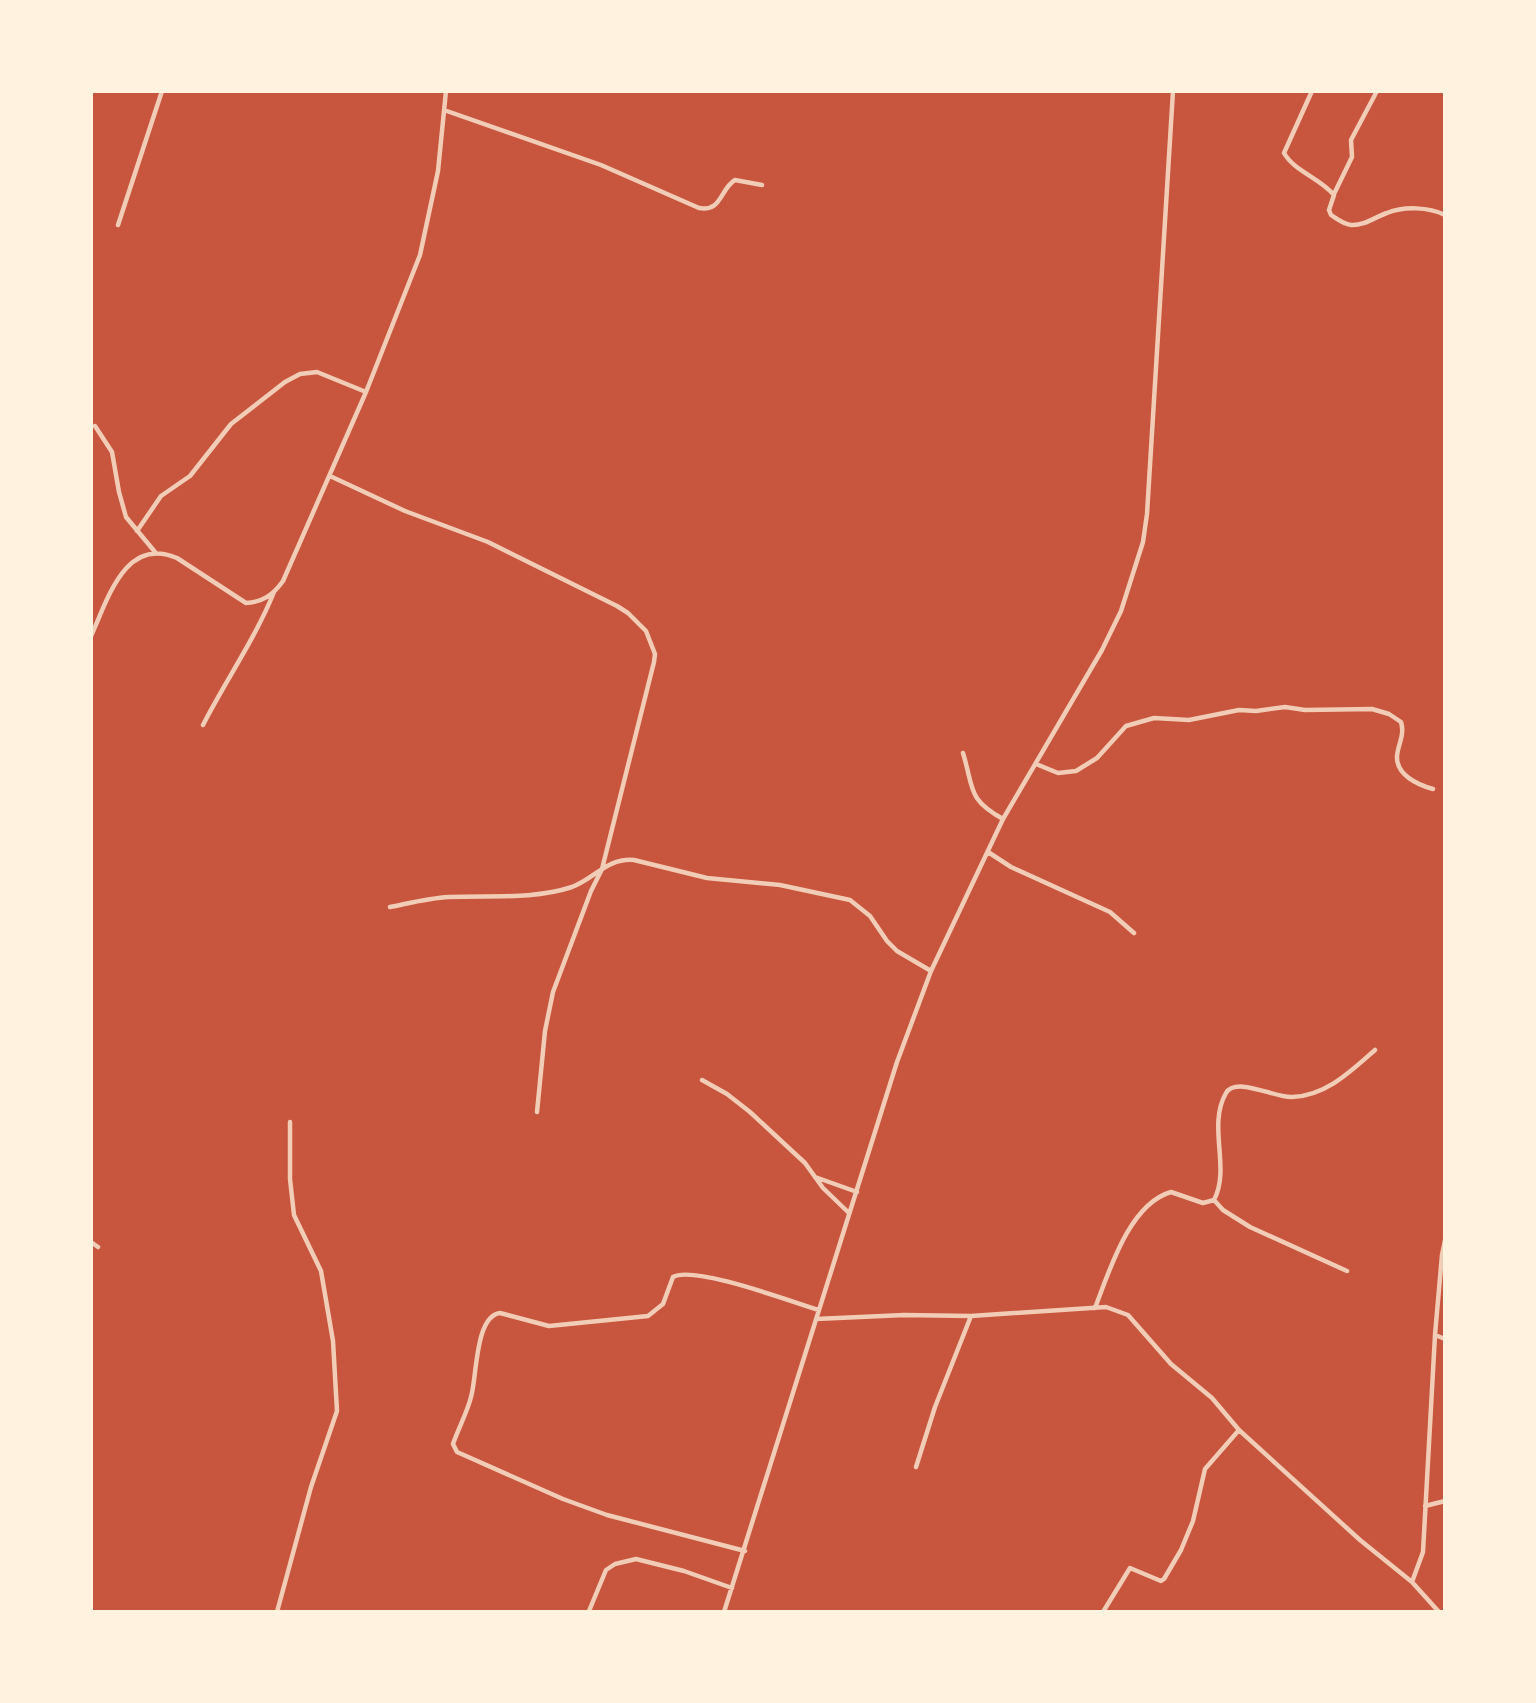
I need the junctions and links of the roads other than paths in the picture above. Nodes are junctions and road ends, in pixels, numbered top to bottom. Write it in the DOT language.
graph roads {
  1 [pos="162,91"];
  2 [pos="446,91"];
  3 [pos="1172,91"];
  4 [pos="1312,91"];
  5 [pos="1377,91"];
  6 [pos="444,110"];
  7 [pos="762,185"];
  8 [pos="1334,195"];
  9 [pos="1445,215"];
  10 [pos="118,225"];
  11 [pos="366,392"];
  12 [pos="95,426"];
  13 [pos="330,476"];
  14 [pos="137,531"];
  15 [pos="155,552"];
  16 [pos="275,592"];
  17 [pos="91,636"];
  18 [pos="203,725"];
  19 [pos="963,753"];
  20 [pos="1036,764"];
  21 [pos="1433,789"];
  22 [pos="1003,820"];
  23 [pos="988,852"];
  24 [pos="602,869"];
  25 [pos="390,907"];
  26 [pos="1134,933"];
  27 [pos="931,971"];
  28 [pos="1375,1050"];
  29 [pos="702,1080"];
  30 [pos="537,1112"];
  31 [pos="289,1122"];
  32 [pos="814,1177"];
  33 [pos="857,1192"];
  34 [pos="1214,1200"];
  35 [pos="849,1213"];
  36 [pos="1445,1240"];
  37 [pos="91,1242"];
  38 [pos="98,1247"];
  39 [pos="1347,1271"];
  40 [pos="1095,1308"];
  41 [pos="819,1311"];
  42 [pos="971,1316"];
  43 [pos="816,1319"];
  44 [pos="1435,1335"];
  45 [pos="1445,1339"];
  46 [pos="1240,1430"];
  47 [pos="916,1467"];
  48 [pos="1445,1501"];
  49 [pos="1425,1506"];
  50 [pos="745,1551"];
  51 [pos="1412,1582"];
  52 [pos="732,1588"];
  53 [pos="589,1611"];
  54 [pos="277,1612"];
  55 [pos="724,1612"];
  56 [pos="1102,1612"];
  57 [pos="1439,1612"];
  1 -- 10 [label="street"];
  2 -- 6 [label="street"];
  3 -- 20 [label="street"];
  4 -- 8 [label="street"];
  5 -- 8 [label="street"];
  6 -- 7 [label="street"];
  6 -- 11 [label="street"];
  8 -- 9 [label="street"];
  11 -- 13 [label="street"];
  11 -- 14 [label="street"];
  12 -- 14 [label="street"];
  13 -- 16 [label="street"];
  13 -- 24 [label="street"];
  14 -- 15 [label="street"];
  15 -- 16 [label="street"];
  15 -- 17 [label="street"];
  16 -- 18 [label="street"];
  19 -- 22 [label="street"];
  20 -- 21 [label="street"];
  20 -- 22 [label="street"];
  22 -- 23 [label="street"];
  23 -- 26 [label="street"];
  23 -- 27 [label="street"];
  24 -- 25 [label="street"];
  24 -- 27 [label="street"];
  24 -- 30 [label="street"];
  27 -- 33 [label="street"];
  28 -- 34 [label="street"];
  29 -- 32 [label="street"];
  31 -- 54 [label="street"];
  32 -- 33 [label="street"];
  32 -- 35 [label="street"];
  33 -- 35 [label="street"];
  34 -- 39 [label="street"];
  34 -- 40 [label="street"];
  35 -- 41 [label="street"];
  36 -- 44 [label="street"];
  37 -- 38 [label="street"];
  40 -- 42 [label="street"];
  40 -- 46 [label="street"];
  41 -- 43 [label="street"];
  41 -- 50 [label="street"];
  42 -- 43 [label="street"];
  42 -- 47 [label="street"];
  43 -- 50 [label="street"];
  44 -- 45 [label="street"];
  44 -- 49 [label="street"];
  46 -- 51 [label="street"];
  46 -- 56 [label="street"];
  48 -- 49 [label="street"];
  49 -- 51 [label="street"];
  50 -- 52 [label="street"];
  51 -- 57 [label="street"];
  52 -- 53 [label="street"];
  52 -- 55 [label="street"];
}
